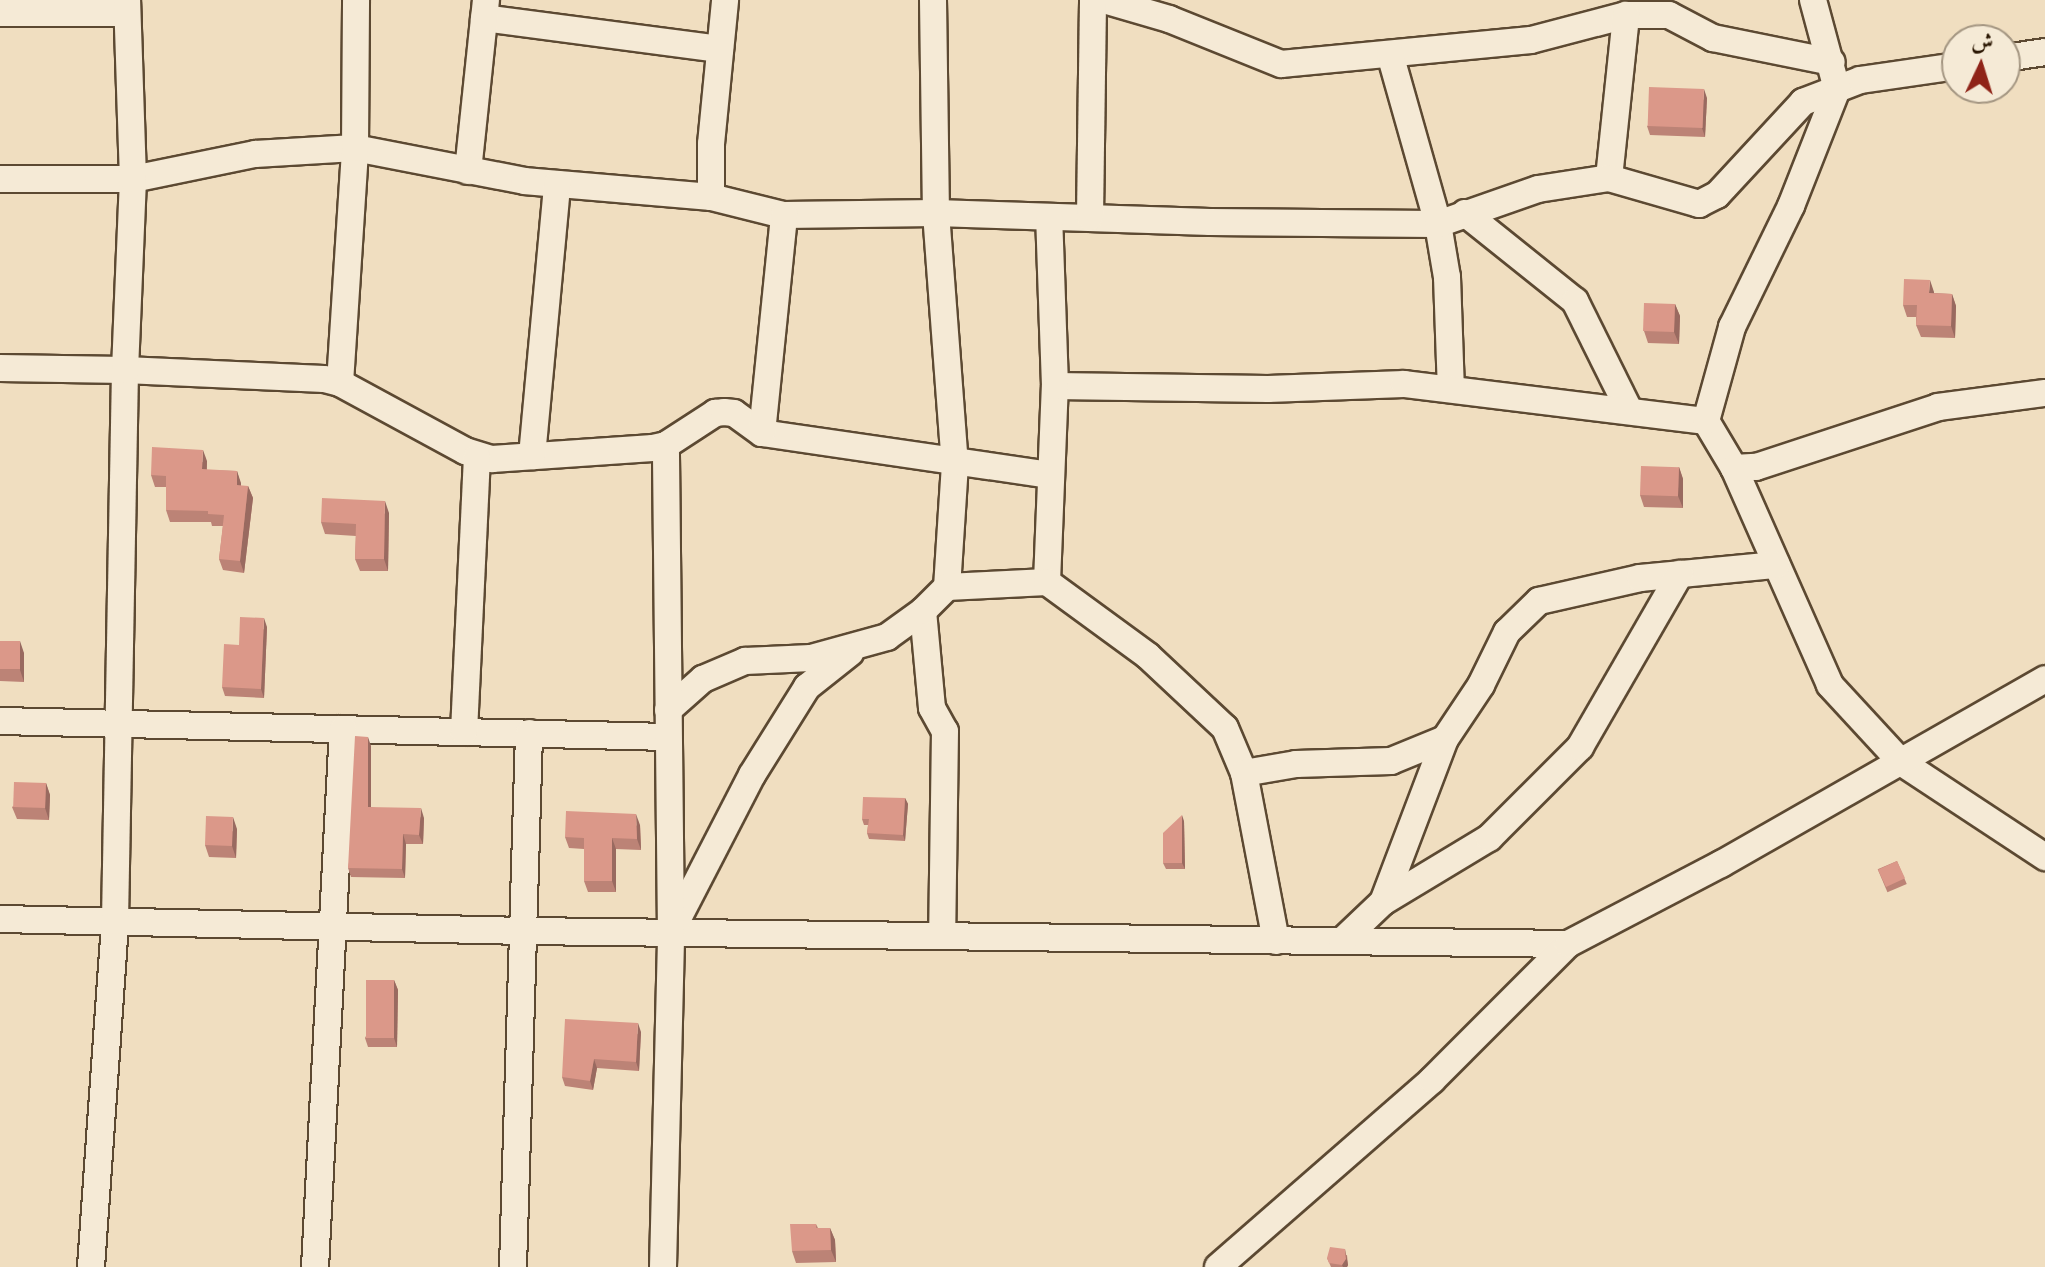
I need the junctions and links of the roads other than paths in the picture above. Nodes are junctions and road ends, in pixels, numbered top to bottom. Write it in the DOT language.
graph roads {
  1 [pos="356,0"];
  2 [pos="725,0"];
  3 [pos="933,0"];
  4 [pos="1093,0"];
  5 [pos="1104,0"];
  6 [pos="1813,0"];
  7 [pos="127,7"];
  8 [pos="1674,7"];
  9 [pos="485,9"];
  10 [pos="0,13"];
  11 [pos="1626,15"];
  12 [pos="720,49"];
  13 [pos="2045,52"];
  14 [pos="1390,54"];
  15 [pos="2021,56"];
  16 [pos="1832,62"];
  17 [pos="1941,68"];
  18 [pos="1837,89"];
  19 [pos="355,148"];
  20 [pos="468,171"];
  21 [pos="1609,178"];
  22 [pos="0,179"];
  23 [pos="133,179"];
  24 [pos="557,184"];
  25 [pos="711,197"];
  26 [pos="936,213"];
  27 [pos="1465,213"];
  28 [pos="784,215"];
  29 [pos="1049,217"];
  30 [pos="1090,217"];
  31 [pos="1438,224"];
  32 [pos="0,368"];
  33 [pos="125,370"];
  34 [pos="340,383"];
  35 [pos="1055,386"];
  36 [pos="1451,389"];
  37 [pos="2045,393"];
  38 [pos="1629,410"];
  39 [pos="1706,421"];
  40 [pos="762,433"];
  41 [pos="666,445"];
  42 [pos="532,456"];
  43 [pos="477,457"];
  44 [pos="955,464"];
  45 [pos="1734,468"];
  46 [pos="1049,475"];
  47 [pos="1776,565"];
  48 [pos="1680,574"];
  49 [pos="1047,582"];
  50 [pos="947,587"];
  51 [pos="923,611"];
  52 [pos="862,644"];
  53 [pos="2045,679"];
  54 [pos="668,710"];
  55 [pos="0,721"];
  56 [pos="119,725"];
  57 [pos="343,729"];
  58 [pos="464,732"];
  59 [pos="529,733"];
  60 [pos="668,737"];
  61 [pos="1445,739"];
  62 [pos="1901,762"];
  63 [pos="1244,773"];
  64 [pos="2045,857"];
  65 [pos="1383,902"];
  66 [pos="0,919"];
  67 [pos="115,921"];
  68 [pos="332,926"];
  69 [pos="524,931"];
  70 [pos="671,933"];
  71 [pos="942,936"];
  72 [pos="1276,941"];
  73 [pos="1342,941"];
  74 [pos="1568,944"];
  75 [pos="91,1267"];
  76 [pos="315,1267"];
  77 [pos="513,1267"];
  78 [pos="663,1267"];
  79 [pos="1218,1267"];
  1 -- 19 [label="street"];
  2 -- 12 [label="street"];
  3 -- 26 [label="street"];
  4 -- 30 [label="street"];
  5 -- 14 [label="street"];
  6 -- 16 [label="street"];
  7 -- 10 [label="street"];
  7 -- 23 [label="street"];
  8 -- 11 [label="street"];
  8 -- 16 [label="street"];
  9 -- 12 [label="street"];
  9 -- 20 [label="street"];
  11 -- 14 [label="street"];
  11 -- 21 [label="street"];
  12 -- 25 [label="street"];
  13 -- 15 [label="street"];
  14 -- 31 [label="street"];
  16 -- 18 [label="street"];
  17 -- 18 [label="street"];
  18 -- 21 [label="street"];
  18 -- 39 [label="street"];
  19 -- 20 [label="street"];
  19 -- 23 [label="street"];
  19 -- 34 [label="street"];
  20 -- 24 [label="street"];
  21 -- 27 [label="street"];
  22 -- 23 [label="street"];
  23 -- 33 [label="street"];
  24 -- 25 [label="street"];
  24 -- 42 [label="street"];
  25 -- 28 [label="street"];
  26 -- 28 [label="street"];
  26 -- 29 [label="street"];
  26 -- 44 [label="street"];
  27 -- 31 [label="street"];
  27 -- 38 [label="street"];
  28 -- 40 [label="street"];
  29 -- 30 [label="street"];
  29 -- 35 [label="street"];
  30 -- 31 [label="street"];
  31 -- 36 [label="street"];
  32 -- 33 [label="street"];
  33 -- 34 [label="street"];
  33 -- 56 [label="street"];
  34 -- 43 [label="street"];
  35 -- 36 [label="street"];
  35 -- 46 [label="street"];
  36 -- 38 [label="street"];
  37 -- 45 [label="street"];
  38 -- 39 [label="street"];
  39 -- 45 [label="street"];
  40 -- 41 [label="street"];
  40 -- 44 [label="street"];
  41 -- 42 [label="street"];
  41 -- 54 [label="street"];
  42 -- 43 [label="street"];
  43 -- 58 [label="street"];
  44 -- 46 [label="street"];
  44 -- 50 [label="street"];
  45 -- 47 [label="street"];
  46 -- 49 [label="street"];
  47 -- 48 [label="street"];
  47 -- 62 [label="street"];
  48 -- 61 [label="street"];
  48 -- 65 [label="street"];
  49 -- 50 [label="street"];
  49 -- 63 [label="street"];
  50 -- 51 [label="street"];
  51 -- 52 [label="street"];
  51 -- 71 [label="street"];
  52 -- 54 [label="street"];
  52 -- 70 [label="street"];
  53 -- 62 [label="street"];
  54 -- 60 [label="street"];
  55 -- 56 [label="street"];
  56 -- 57 [label="street"];
  56 -- 67 [label="street"];
  57 -- 58 [label="street"];
  57 -- 68 [label="street"];
  58 -- 59 [label="street"];
  59 -- 60 [label="street"];
  59 -- 69 [label="street"];
  60 -- 70 [label="street"];
  61 -- 63 [label="street"];
  61 -- 65 [label="street"];
  62 -- 64 [label="street"];
  62 -- 74 [label="street"];
  63 -- 72 [label="street"];
  65 -- 73 [label="street"];
  66 -- 67 [label="street"];
  67 -- 68 [label="street"];
  67 -- 75 [label="street"];
  68 -- 69 [label="street"];
  68 -- 76 [label="street"];
  69 -- 70 [label="street"];
  69 -- 77 [label="street"];
  70 -- 71 [label="street"];
  70 -- 78 [label="street"];
  71 -- 72 [label="street"];
  72 -- 73 [label="street"];
  73 -- 74 [label="street"];
  74 -- 79 [label="street"];
}
